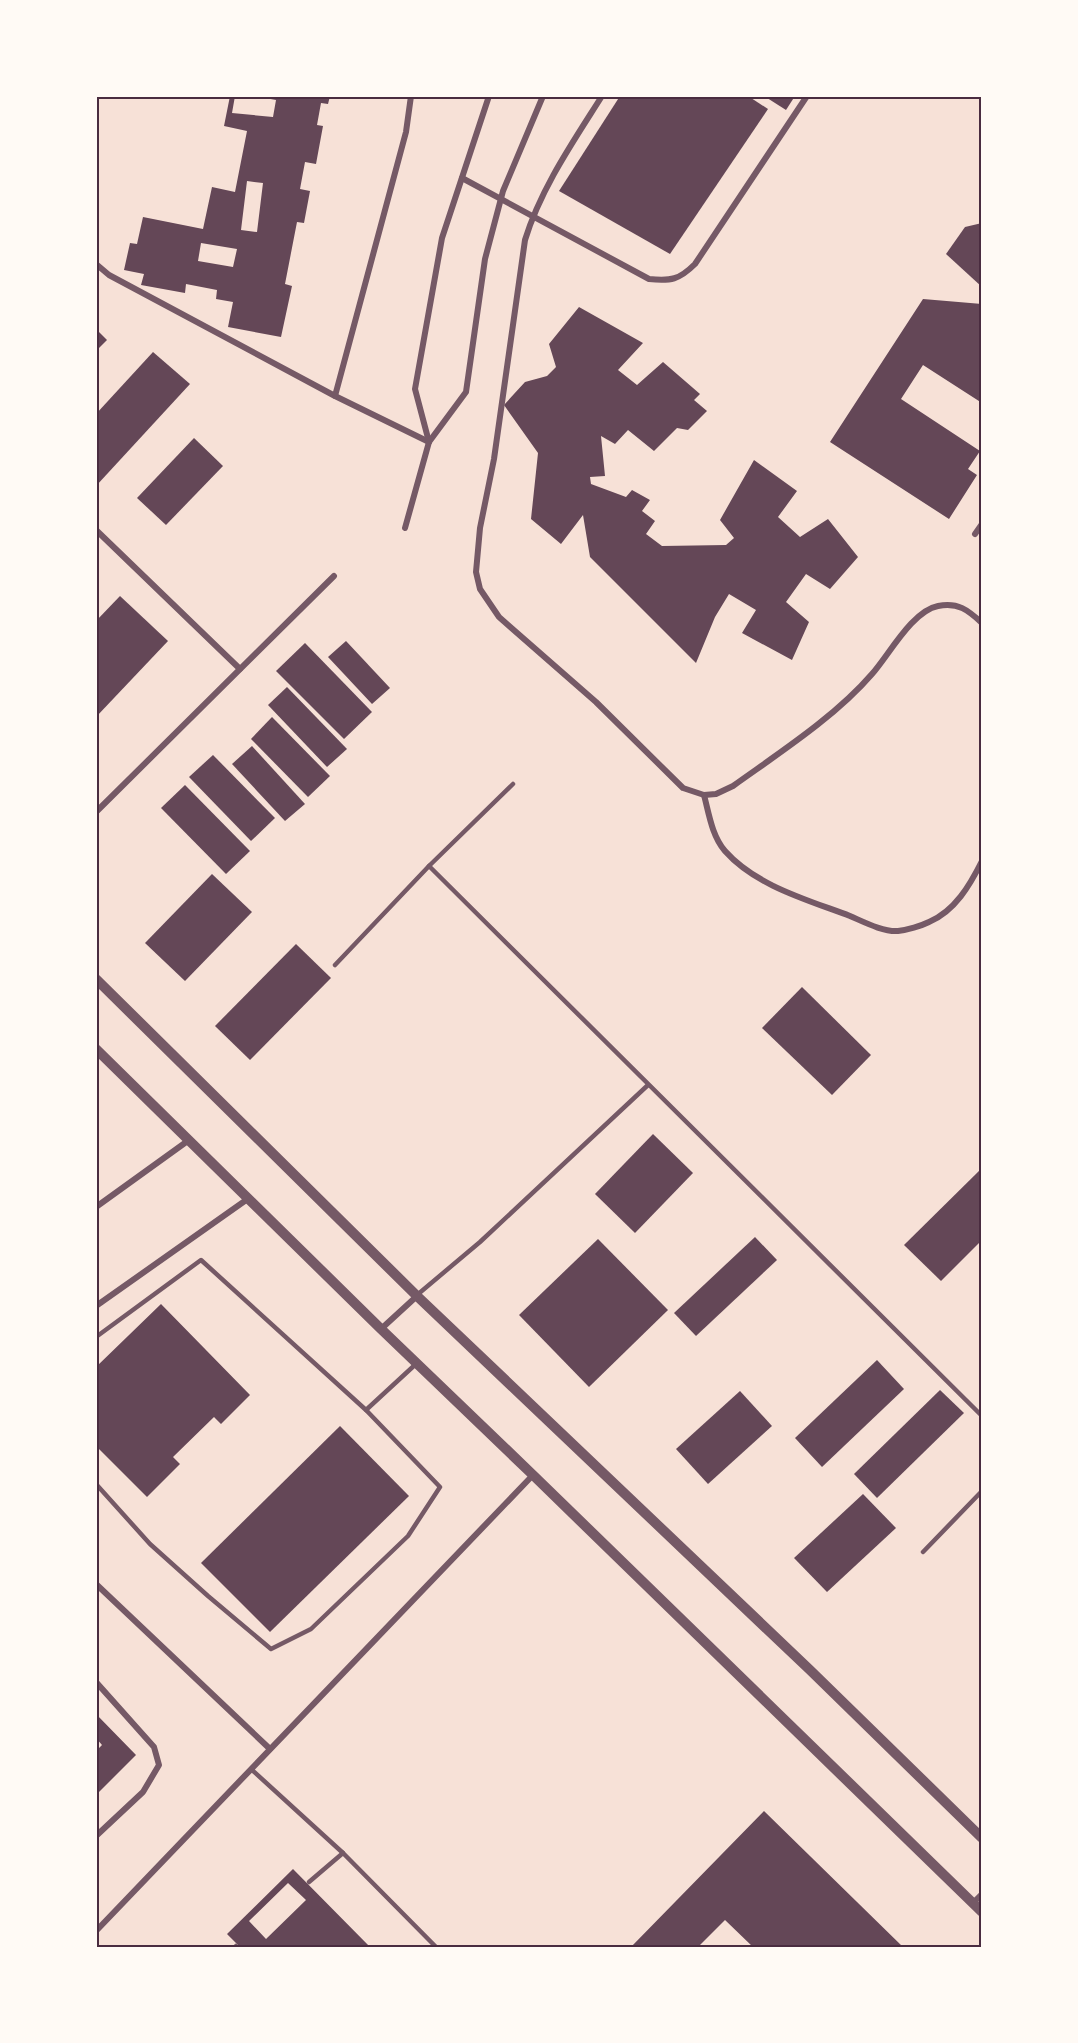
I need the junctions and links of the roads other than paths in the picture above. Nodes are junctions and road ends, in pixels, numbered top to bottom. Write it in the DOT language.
graph roads {
  1 [pos="411,96"];
  2 [pos="489,96"];
  3 [pos="543,96"];
  4 [pos="602,96"];
  5 [pos="807,96"];
  6 [pos="462,178"];
  7 [pos="501,200"];
  8 [pos="532,216"];
  9 [pos="96,264"];
  10 [pos="335,396"];
  11 [pos="429,442"];
  12 [pos="982,524"];
  13 [pos="405,528"];
  14 [pos="96,530"];
  15 [pos="975,534"];
  16 [pos="334,576"];
  17 [pos="982,623"];
  18 [pos="240,669"];
  19 [pos="513,784"];
  20 [pos="704,795"];
  21 [pos="96,812"];
  22 [pos="982,861"];
  23 [pos="429,866"];
  24 [pos="335,965"];
  25 [pos="96,979"];
  26 [pos="96,1049"];
  27 [pos="648,1085"];
  28 [pos="189,1140"];
  29 [pos="249,1198"];
  30 [pos="96,1207"];
  31 [pos="417,1296"];
  32 [pos="96,1306"];
  33 [pos="381,1329"];
  34 [pos="96,1337"];
  35 [pos="417,1364"];
  36 [pos="366,1410"];
  37 [pos="982,1416"];
  38 [pos="533,1475"];
  39 [pos="96,1484"];
  40 [pos="982,1491"];
  41 [pos="922,1551"];
  42 [pos="96,1584"];
  43 [pos="96,1682"];
  44 [pos="270,1749"];
  45 [pos="251,1769"];
  46 [pos="96,1836"];
  47 [pos="982,1838"];
  48 [pos="343,1853"];
  49 [pos="309,1882"];
  50 [pos="982,1894"];
  51 [pos="973,1903"];
  52 [pos="982,1912"];
  53 [pos="96,1931"];
  54 [pos="436,1947"];
  1 -- 10 [label="street"];
  2 -- 6 [label="street"];
  3 -- 7 [label="street"];
  4 -- 8 [label="street"];
  5 -- 8 [label="street"];
  6 -- 7 [label="street"];
  6 -- 11 [label="street"];
  7 -- 8 [label="street"];
  7 -- 11 [label="street"];
  8 -- 20 [label="street"];
  9 -- 10 [label="street"];
  10 -- 11 [label="street"];
  11 -- 13 [label="street"];
  12 -- 15 [label="street"];
  14 -- 18 [label="street"];
  16 -- 18 [label="street"];
  17 -- 20 [label="street"];
  18 -- 21 [label="street"];
  19 -- 23 [label="lane"];
  20 -- 22 [label="street"];
  23 -- 24 [label="lane"];
  23 -- 27 [label="lane"];
  25 -- 31 [label="street"];
  26 -- 28 [label="street"];
  27 -- 31 [label="lane"];
  27 -- 37 [label="lane"];
  28 -- 29 [label="street"];
  28 -- 30 [label="street"];
  29 -- 32 [label="street"];
  29 -- 33 [label="street"];
  31 -- 33 [label="street"];
  31 -- 47 [label="street"];
  33 -- 35 [label="street"];
  34 -- 36 [label="lane"];
  35 -- 36 [label="lane"];
  35 -- 38 [label="street"];
  36 -- 39 [label="lane"];
  38 -- 44 [label="street"];
  38 -- 51 [label="street"];
  40 -- 41 [label="lane"];
  42 -- 44 [label="street"];
  43 -- 46 [label="street"];
  44 -- 45 [label="street"];
  45 -- 48 [label="lane"];
  45 -- 53 [label="street"];
  48 -- 49 [label="lane"];
  48 -- 54 [label="lane"];
  50 -- 51 [label="street"];
  51 -- 52 [label="street"];
}
